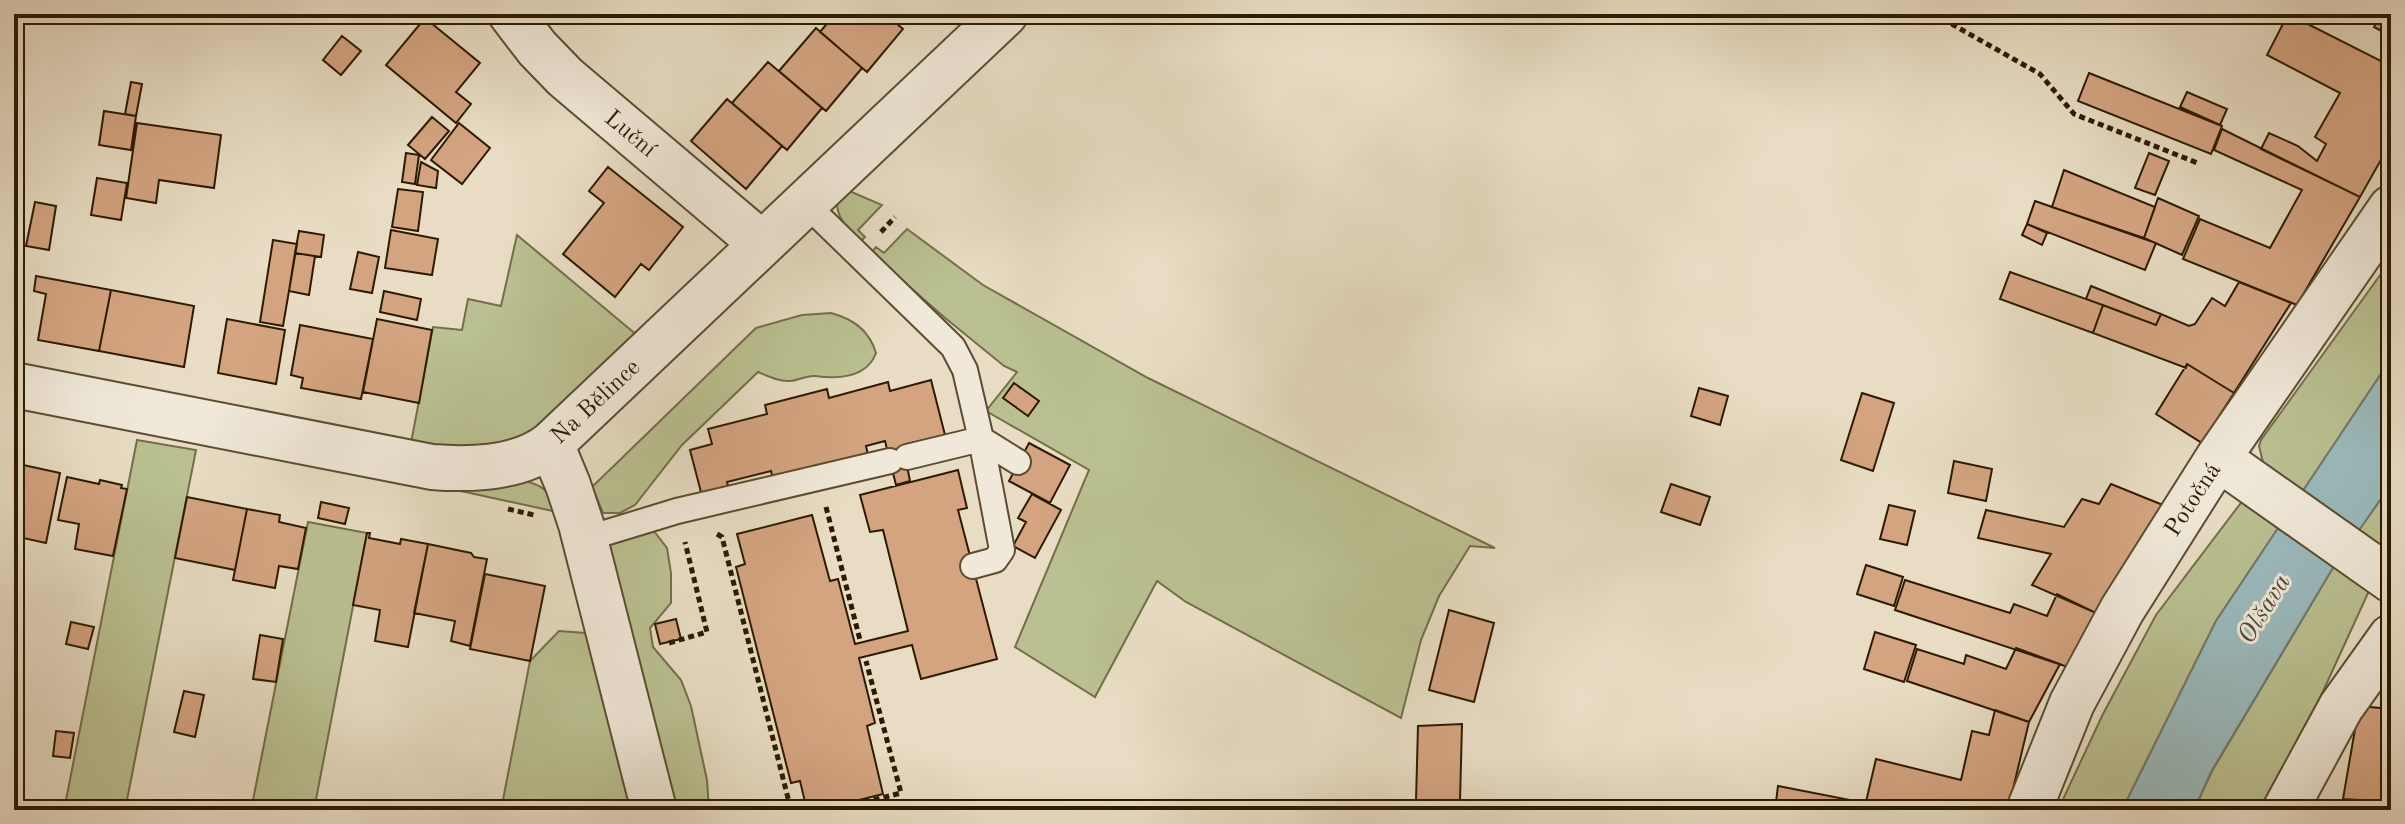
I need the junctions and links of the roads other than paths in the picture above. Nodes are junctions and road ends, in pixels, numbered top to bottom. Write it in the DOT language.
graph roads {
  1 [pos="511,14"];
  2 [pos="1005,14"];
  3 [pos="806,204"];
  4 [pos="2391,208"];
  5 [pos="761,243"];
  6 [pos="14,385"];
  7 [pos="981,439"];
  8 [pos="551,444"];
  9 [pos="2218,458"];
  10 [pos="1018,462"];
  11 [pos="585,539"];
  12 [pos="973,566"];
  13 [pos="2382,573"];
  14 [pos="2391,637"];
  15 [pos="654,810"];
  16 [pos="2029,810"];
  17 [pos="2285,810"];
  1 -- 5 [label="street, Luční"];
  2 -- 3 [label="street, Na Bělince"];
  3 -- 5 [label="street, Na Bělince"];
  3 -- 7 [label="lane"];
  4 -- 9 [label="street, Potočná"];
  5 -- 8 [label="street, Na Bělince"];
  6 -- 8 [label="street, Na Bělince"];
  7 -- 10 [label="lane"];
  7 -- 11 [label="lane"];
  7 -- 12 [label="lane"];
  8 -- 11 [label="street"];
  9 -- 13 [label="street"];
  9 -- 16 [label="street, Potočná"];
  11 -- 15 [label="street"];
  14 -- 17 [label="street"];
}
